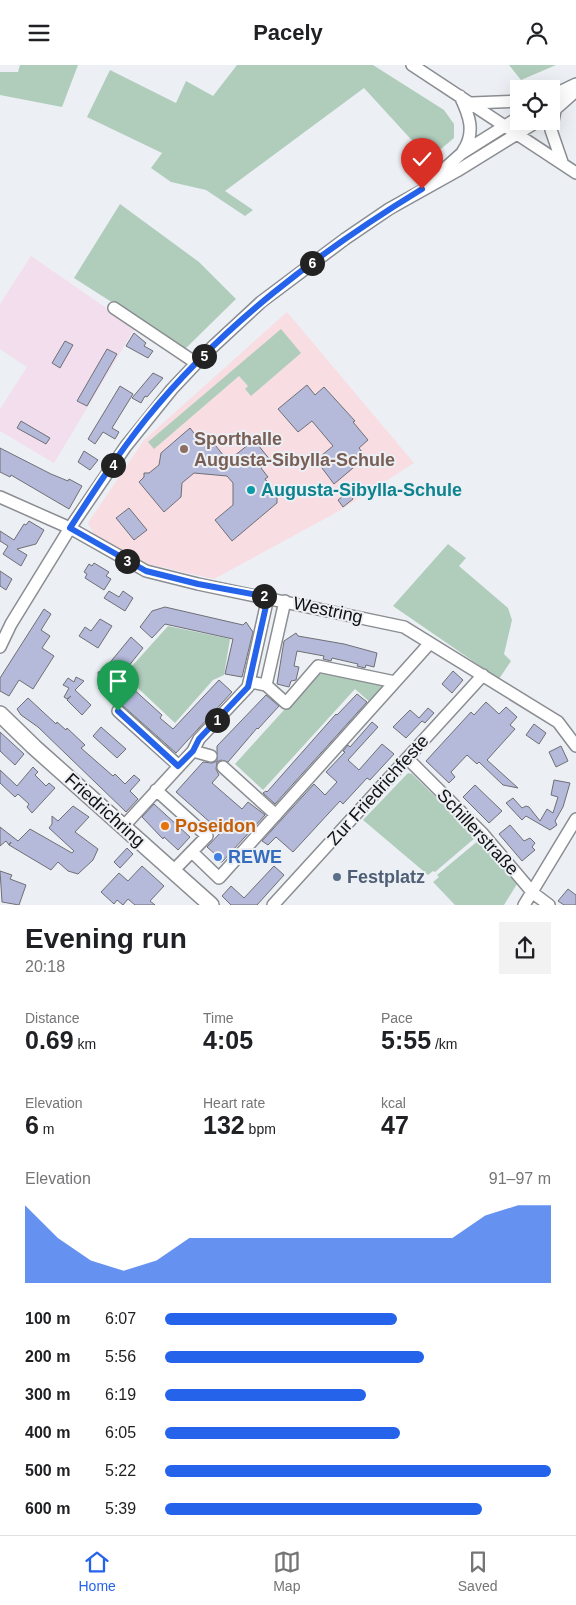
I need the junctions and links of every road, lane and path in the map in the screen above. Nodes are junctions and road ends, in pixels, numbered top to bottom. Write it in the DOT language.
graph roads {
  1 [pos="412,65"];
  2 [pos="576,84"];
  3 [pos="576,91"];
  4 [pos="560,92"];
  5 [pos="460,96"];
  6 [pos="510,101"];
  7 [pos="472,103"];
  8 [pos="560,106"];
  9 [pos="510,123"];
  10 [pos="506,125"];
  11 [pos="524,130"];
  12 [pos="551,130"];
  13 [pos="519,133"];
  14 [pos="462,153"];
  15 [pos="562,162"];
  16 [pos="576,173"];
  17 [pos="422,189"];
  18 [pos="114,308"];
  19 [pos="196,363"];
  20 [pos="0,497"];
  21 [pos="70,528"];
  22 [pos="268,597"];
  23 [pos="285,601"];
  24 [pos="1,643"];
  25 [pos="430,643"];
  26 [pos="483,675"];
  27 [pos="250,682"];
  28 [pos="395,682"];
  29 [pos="266,685"];
  30 [pos="118,711"];
  31 [pos="0,714"];
  32 [pos="576,746"];
  33 [pos="193,751"];
  34 [pos="211,756"];
  35 [pos="407,758"];
  36 [pos="178,766"];
  37 [pos="223,767"];
  38 [pos="156,790"];
  39 [pos="276,815"];
  40 [pos="576,819"];
  41 [pos="122,827"];
  42 [pos="192,852"];
  43 [pos="174,871"];
  44 [pos="533,893"];
  45 [pos="211,905"];
  46 [pos="273,905"];
  47 [pos="524,905"];
  48 [pos="549,905"];
  1 -- 5 [label="street"];
  2 -- 4 [label="street"];
  3 -- 8 [label="street"];
  5 -- 7 [label="street"];
  5 -- 14 [label="street"];
  6 -- 7 [label="street"];
  7 -- 10 [label="street"];
  9 -- 10 [label="street"];
  10 -- 13 [label="street"];
  10 -- 14 [label="street"];
  11 -- 13 [label="street"];
  12 -- 15 [label="street"];
  13 -- 15 [label="street"];
  13 -- 17 [label="street"];
  14 -- 17 [label="street"];
  15 -- 16 [label="street"];
  17 -- 19 [label="street"];
  18 -- 19 [label="street"];
  19 -- 21 [label="street"];
  20 -- 21 [label="street, Westring"];
  21 -- 22 [label="street, Westring"];
  21 -- 24 [label="street"];
  22 -- 23 [label="street, Westring"];
  22 -- 27 [label="street"];
  23 -- 25 [label="street, Westring"];
  23 -- 29 [label="street"];
  25 -- 26 [label="street, Westring"];
  25 -- 28 [label="street"];
  26 -- 32 [label="street, Westring"];
  26 -- 35 [label="street, Zur Friedrichfeste"];
  27 -- 29 [label="street"];
  27 -- 33 [label="street"];
  28 -- 29 [label="street"];
  28 -- 39 [label="street"];
  30 -- 36 [label="street"];
  31 -- 41 [label="main road, Friedrichring"];
  33 -- 34 [label="street"];
  33 -- 36 [label="street"];
  35 -- 44 [label="street, Schillerstraße"];
  35 -- 46 [label="street, Zur Friedrichfeste"];
  36 -- 38 [label="street"];
  37 -- 39 [label="street"];
  38 -- 41 [label="street"];
  38 -- 42 [label="street"];
  39 -- 42 [label="street"];
  40 -- 44 [label="street"];
  41 -- 43 [label="main road, Friedrichring"];
  42 -- 43 [label="street"];
  43 -- 45 [label="main road, Friedrichring"];
  44 -- 47 [label="street"];
  44 -- 48 [label="street, Schillerstraße"];
}
